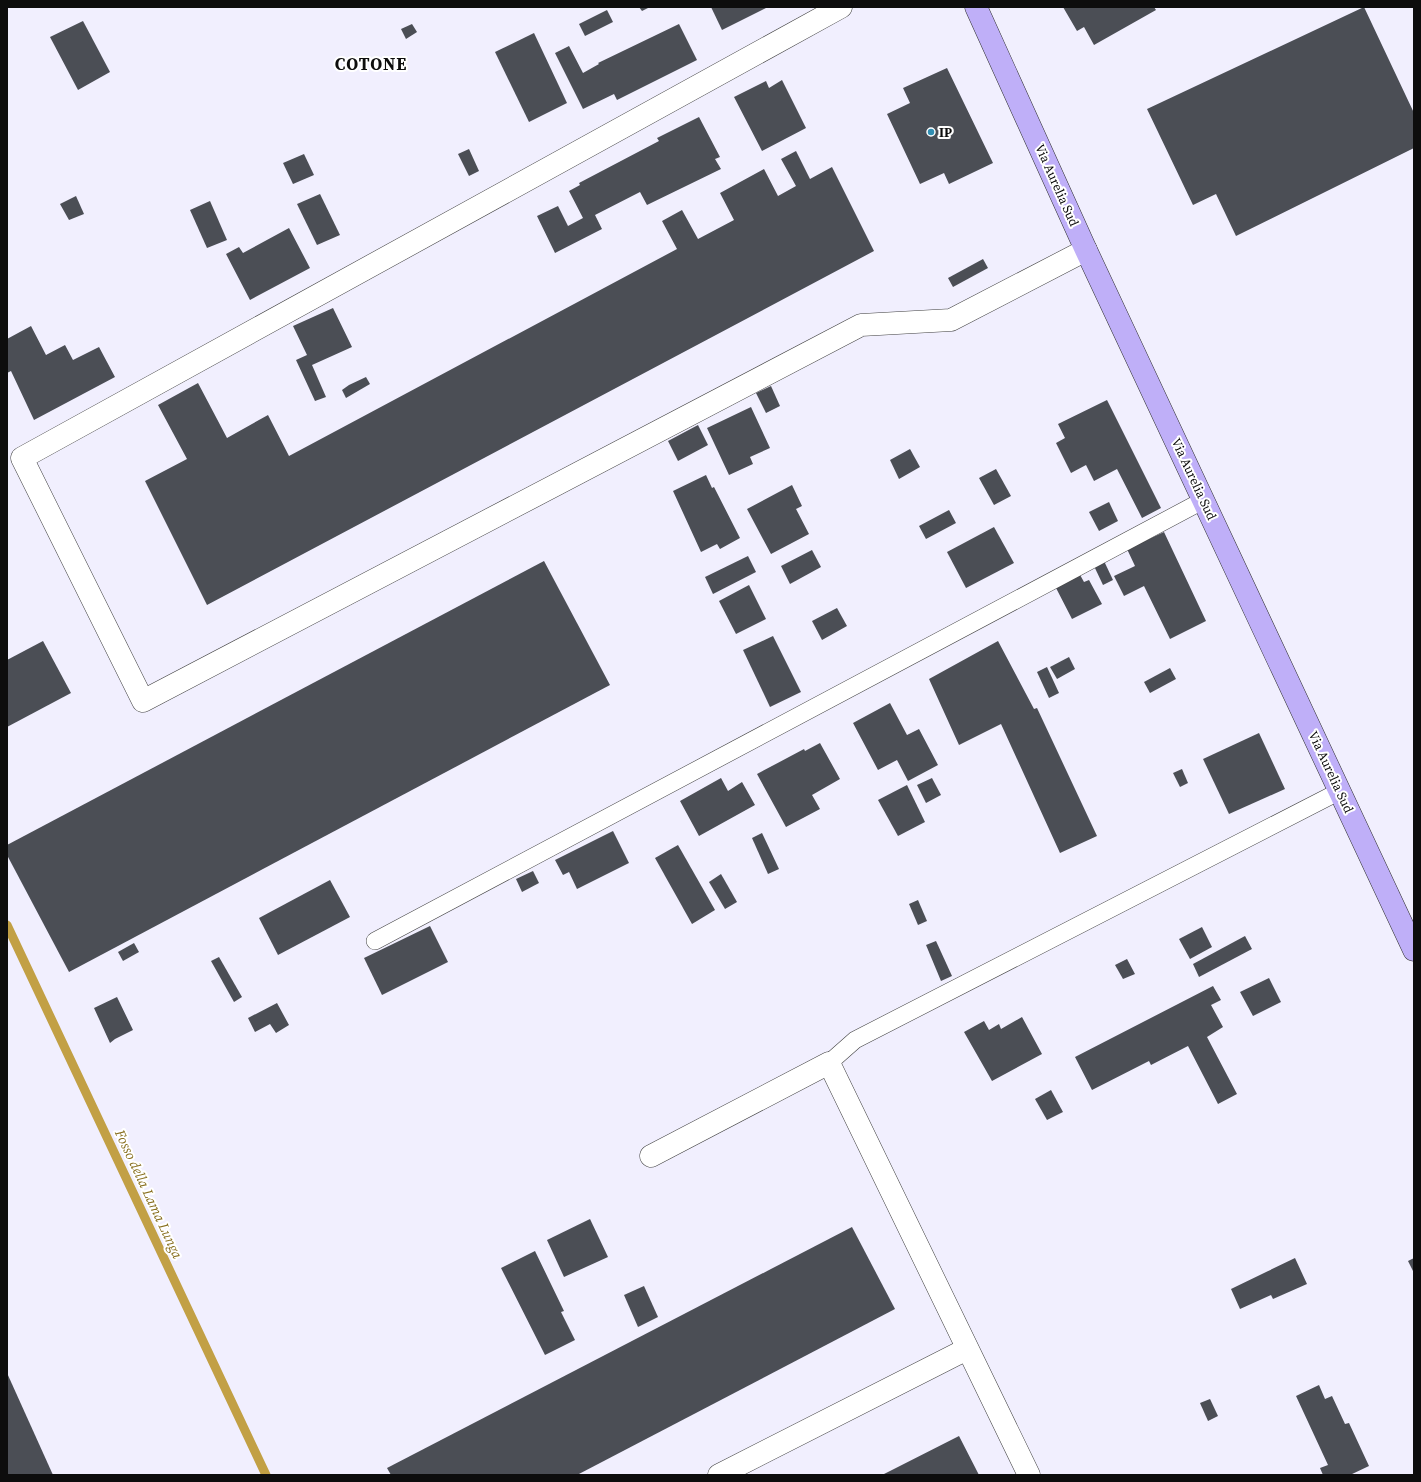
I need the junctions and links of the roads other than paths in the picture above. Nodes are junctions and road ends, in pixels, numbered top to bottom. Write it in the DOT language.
graph roads {
  1 [pos="841,7"];
  2 [pos="976,7"];
  3 [pos="1086,250"];
  4 [pos="1204,500"];
  5 [pos="1340,791"];
  6 [pos="375,941"];
  7 [pos="1414,950"];
  8 [pos="830,1063"];
  9 [pos="651,1156"];
  10 [pos="968,1349"];
  11 [pos="719,1475"];
  12 [pos="1029,1475"];
  1 -- 3 [label="street"];
  2 -- 3 [label="main road, Via Aurelia Sud"];
  3 -- 4 [label="main road, Via Aurelia Sud"];
  4 -- 5 [label="main road, Via Aurelia Sud"];
  4 -- 6 [label="lane"];
  5 -- 7 [label="main road, Via Aurelia Sud"];
  5 -- 8 [label="lane"];
  8 -- 9 [label="street"];
  8 -- 10 [label="street"];
  10 -- 11 [label="street"];
  10 -- 12 [label="street"];
}
